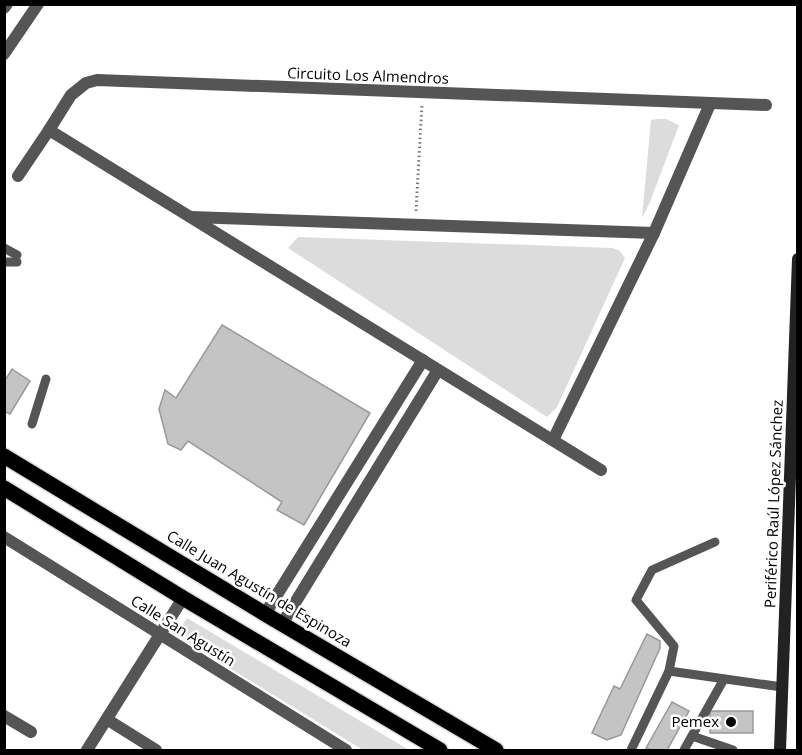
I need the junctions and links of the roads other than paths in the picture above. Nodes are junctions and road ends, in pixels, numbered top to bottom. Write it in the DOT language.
graph roads {
  1 [pos="38,4"];
  2 [pos="7,46"];
  3 [pos="710,104"];
  4 [pos="766,105"];
  5 [pos="50,130"];
  6 [pos="18,176"];
  7 [pos="190,217"];
  8 [pos="654,233"];
  9 [pos="4,249"];
  10 [pos="798,259"];
  11 [pos="4,262"];
  12 [pos="423,360"];
  13 [pos="438,370"];
  14 [pos="46,379"];
  15 [pos="385,421"];
  16 [pos="32,424"];
  17 [pos="400,431"];
  18 [pos="553,440"];
  19 [pos="4,456"];
  20 [pos="601,470"];
  21 [pos="4,488"];
  22 [pos="4,537"];
  23 [pos="715,542"];
  24 [pos="183,598"];
  25 [pos="265,614"];
  26 [pos="282,624"];
  27 [pos="160,635"];
  28 [pos="669,671"];
  29 [pos="724,679"];
  30 [pos="782,687"];
  31 [pos="4,716"];
  32 [pos="108,720"];
  33 [pos="31,732"];
  34 [pos="692,736"];
  35 [pos="492,749"];
  36 [pos="87,750"];
  37 [pos="156,750"];
  38 [pos="346,750"];
  39 [pos="440,750"];
  40 [pos="631,750"];
  41 [pos="684,750"];
  42 [pos="733,750"];
  43 [pos="780,750"];
  1 -- 2 [label="street"];
  3 -- 4 [label="street, Circuito Los Almendros"];
  3 -- 5 [label="street, Circuito Los Almendros"];
  3 -- 8 [label="street"];
  5 -- 6 [label="street, Circuito Los Almendros"];
  5 -- 7 [label="street"];
  7 -- 8 [label="street"];
  7 -- 12 [label="street"];
  8 -- 18 [label="street"];
  9 -- 11 [label="lane"];
  10 -- 30 [label="main road, Periférico Raúl López Sánchez"];
  12 -- 13 [label="street"];
  12 -- 15 [label="street"];
  13 -- 17 [label="street"];
  13 -- 18 [label="street"];
  14 -- 16 [label="lane"];
  15 -- 17 [label="street"];
  15 -- 25 [label="street"];
  17 -- 26 [label="street"];
  18 -- 20 [label="street"];
  19 -- 25 [label="main road, Calle Juan Agustín de Espinoza"];
  21 -- 24 [label="main road"];
  22 -- 27 [label="street, Calle San Agustín"];
  23 -- 28 [label="lane"];
  24 -- 27 [label="street"];
  24 -- 39 [label="main road"];
  25 -- 26 [label="main road, Calle Juan Agustín de Espinoza"];
  26 -- 35 [label="main road, Calle Juan Agustín de Espinoza"];
  27 -- 32 [label="street"];
  27 -- 38 [label="street, Calle San Agustín"];
  28 -- 29 [label="lane"];
  28 -- 40 [label="lane"];
  29 -- 30 [label="lane"];
  29 -- 34 [label="lane"];
  30 -- 43 [label="main road, Periférico Raúl López Sánchez"];
  31 -- 33 [label="street"];
  32 -- 36 [label="street"];
  32 -- 37 [label="street"];
  34 -- 41 [label="lane"];
  34 -- 42 [label="lane"];
}
